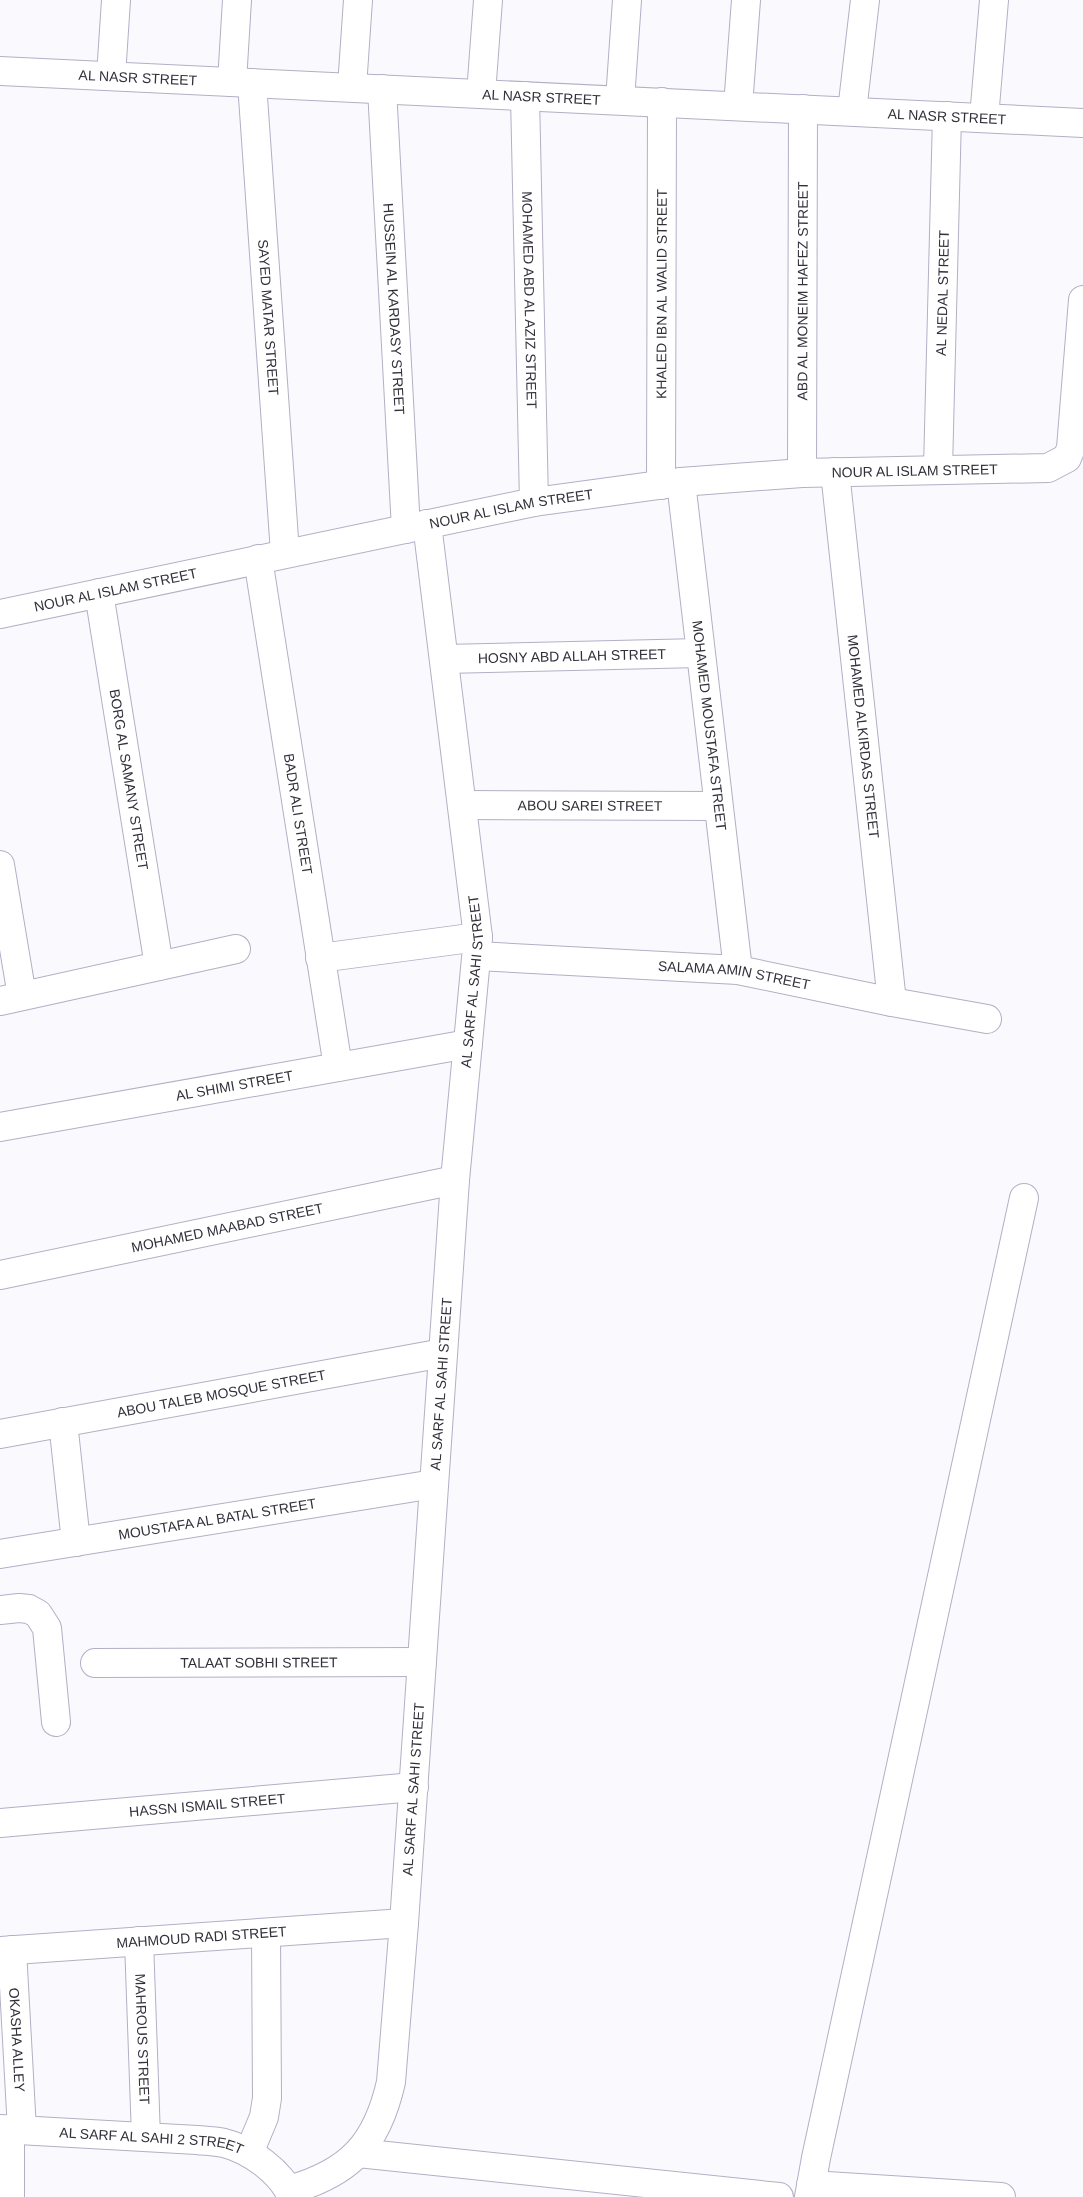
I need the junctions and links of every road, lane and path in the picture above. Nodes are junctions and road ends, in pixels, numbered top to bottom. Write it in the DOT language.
graph roads {
  1 [pos="116,0"];
  2 [pos="237,0"];
  3 [pos="358,0"];
  4 [pos="488,0"];
  5 [pos="627,0"];
  6 [pos="746,0"];
  7 [pos="865,0"];
  8 [pos="994,0"];
  9 [pos="0,71"];
  10 [pos="111,76"];
  11 [pos="242,82"];
  12 [pos="352,87"];
  13 [pos="382,89"];
  14 [pos="481,94"];
  15 [pos="526,96"];
  16 [pos="620,100"];
  17 [pos="662,102"];
  18 [pos="738,106"];
  19 [pos="804,109"];
  20 [pos="852,111"];
  21 [pos="947,116"];
  22 [pos="984,118"];
  23 [pos="1083,122"];
  24 [pos="1083,300"];
  25 [pos="938,469"];
  26 [pos="835,472"];
  27 [pos="802,473"];
  28 [pos="671,483"];
  29 [pos="534,502"];
  30 [pos="416,526"];
  31 [pos="285,553"];
  32 [pos="258,559"];
  33 [pos="99,593"];
  34 [pos="0,614"];
  35 [pos="700,653"];
  36 [pos="444,659"];
  37 [pos="462,804"];
  38 [pos="717,806"];
  39 [pos="0,865"];
  40 [pos="478,946"];
  41 [pos="236,949"];
  42 [pos="320,958"];
  43 [pos="159,966"];
  44 [pos="738,970"];
  45 [pos="11,999"];
  46 [pos="892,1002"];
  47 [pos="987,1019"];
  48 [pos="468,1044"];
  49 [pos="338,1067"];
  50 [pos="0,1127"];
  51 [pos="455,1180"];
  52 [pos="1024,1198"];
  53 [pos="0,1276"];
  54 [pos="443,1353"];
  55 [pos="64,1422"];
  56 [pos="0,1434"];
  57 [pos="434,1484"];
  58 [pos="76,1542"];
  59 [pos="0,1554"];
  60 [pos="0,1610"];
  61 [pos="422,1662"];
  62 [pos="95,1663"];
  63 [pos="56,1722"];
  64 [pos="414,1787"];
  65 [pos="0,1822"];
  66 [pos="404,1923"];
  67 [pos="266,1933"];
  68 [pos="139,1941"];
  69 [pos="6,1951"];
  70 [pos="11,2129"];
  71 [pos="146,2137"];
  72 [pos="250,2153"];
  73 [pos="358,2153"];
  74 [pos="810,2191"];
  75 [pos="291,2193"];
  76 [pos="10,2197"];
  77 [pos="779,2197"];
  78 [pos="1001,2197"];
  1 -- 10 [label="street"];
  2 -- 11 [label="street, SAYED MATAR STREET"];
  3 -- 12 [label="street"];
  4 -- 14 [label="street"];
  5 -- 16 [label="street"];
  6 -- 18 [label="street"];
  7 -- 20 [label="street"];
  8 -- 22 [label="street"];
  9 -- 10 [label="street, AL NASR STREET"];
  10 -- 11 [label="street, AL NASR STREET"];
  11 -- 12 [label="street, AL NASR STREET"];
  11 -- 31 [label="street, SAYED MATAR STREET"];
  12 -- 13 [label="street, AL NASR STREET"];
  13 -- 14 [label="street, AL NASR STREET"];
  13 -- 30 [label="street, HUSSEIN AL KARDASY STREET"];
  14 -- 15 [label="street, AL NASR STREET"];
  15 -- 16 [label="street, AL NASR STREET"];
  15 -- 29 [label="street, MOHAMED ABD AL AZIZ STREET"];
  16 -- 17 [label="street, AL NASR STREET"];
  17 -- 18 [label="street, AL NASR STREET"];
  17 -- 28 [label="street, KHALED IBN AL WALID STREET"];
  18 -- 19 [label="street, AL NASR STREET"];
  19 -- 20 [label="street, AL NASR STREET"];
  19 -- 27 [label="street, ABD AL MONEIM HAFEZ STREET"];
  20 -- 21 [label="street, AL NASR STREET"];
  21 -- 22 [label="street, AL NASR STREET"];
  21 -- 25 [label="street, AL NEDAL STREET"];
  22 -- 23 [label="street, AL NASR STREET"];
  24 -- 25 [label="street, NOUR AL ISLAM STREET"];
  25 -- 26 [label="street, NOUR AL ISLAM STREET"];
  26 -- 27 [label="street, NOUR AL ISLAM STREET"];
  26 -- 46 [label="street, MOHAMED ALKIRDAS STREET"];
  27 -- 28 [label="street, NOUR AL ISLAM STREET"];
  28 -- 29 [label="street, NOUR AL ISLAM STREET"];
  28 -- 35 [label="street, MOHAMED MOUSTAFA STREET"];
  29 -- 30 [label="street, NOUR AL ISLAM STREET"];
  30 -- 31 [label="street, NOUR AL ISLAM STREET"];
  30 -- 36 [label="street, AL SARF AL SAHI STREET"];
  31 -- 32 [label="street, NOUR AL ISLAM STREET"];
  32 -- 33 [label="street, NOUR AL ISLAM STREET"];
  32 -- 42 [label="street, BADR ALI STREET"];
  33 -- 34 [label="street, NOUR AL ISLAM STREET"];
  33 -- 43 [label="street, BORG AL SAMANY STREET"];
  35 -- 36 [label="street, HOSNY ABD ALLAH STREET"];
  35 -- 38 [label="street, MOHAMED MOUSTAFA STREET"];
  36 -- 37 [label="street, AL SARF AL SAHI STREET"];
  37 -- 38 [label="street, ABOU SAREI STREET"];
  37 -- 40 [label="street, AL SARF AL SAHI STREET"];
  38 -- 44 [label="street, MOHAMED MOUSTAFA STREET"];
  39 -- 45 [label="street"];
  40 -- 42 [label="street, SALAMA AMIN STREET"];
  40 -- 44 [label="street, SALAMA AMIN STREET"];
  40 -- 48 [label="street, AL SARF AL SAHI STREET"];
  41 -- 43 [label="street"];
  42 -- 49 [label="street, BADR ALI STREET"];
  43 -- 45 [label="street"];
  44 -- 46 [label="street, SALAMA AMIN STREET"];
  46 -- 47 [label="street, SALAMA AMIN STREET"];
  48 -- 49 [label="street, AL SHIMI STREET"];
  48 -- 51 [label="street, AL SARF AL SAHI STREET"];
  49 -- 50 [label="street, AL SHIMI STREET"];
  51 -- 53 [label="street, MOHAMED MAABAD STREET"];
  51 -- 54 [label="street, AL SARF AL SAHI STREET"];
  52 -- 74 [label="street"];
  54 -- 55 [label="street, ABOU TALEB MOSQUE STREET"];
  54 -- 57 [label="street, AL SARF AL SAHI STREET"];
  55 -- 56 [label="street, ABOU TALEB MOSQUE STREET"];
  55 -- 58 [label="street"];
  57 -- 58 [label="street, MOUSTAFA AL BATAL STREET"];
  57 -- 61 [label="street, AL SARF AL SAHI STREET"];
  58 -- 59 [label="street, MOUSTAFA AL BATAL STREET"];
  60 -- 63 [label="street"];
  61 -- 62 [label="street, TALAAT SOBHI STREET"];
  61 -- 64 [label="street, AL SARF AL SAHI STREET"];
  64 -- 65 [label="street, HASSN ISMAIL STREET"];
  64 -- 66 [label="street, AL SARF AL SAHI STREET"];
  66 -- 67 [label="street, MAHMOUD RADI STREET"];
  66 -- 73 [label="street, AL SARF AL SAHI STREET"];
  67 -- 68 [label="street, MAHMOUD RADI STREET"];
  67 -- 72 [label="street"];
  68 -- 69 [label="street, MAHMOUD RADI STREET"];
  68 -- 71 [label="street, MAHROUS STREET"];
  69 -- 70 [label="street, OKASHA ALLEY"];
  70 -- 71 [label="street, AL SARF AL SAHI 2 STREET"];
  70 -- 76 [label="street, OKASHA ALLEY"];
  71 -- 72 [label="street, AL SARF AL SAHI 2 STREET"];
  72 -- 75 [label="street, AL SARF AL SAHI 2 STREET"];
  73 -- 75 [label="street, AL SARF AL SAHI STREET"];
  73 -- 77 [label="street"];
  74 -- 78 [label="street"];
}
